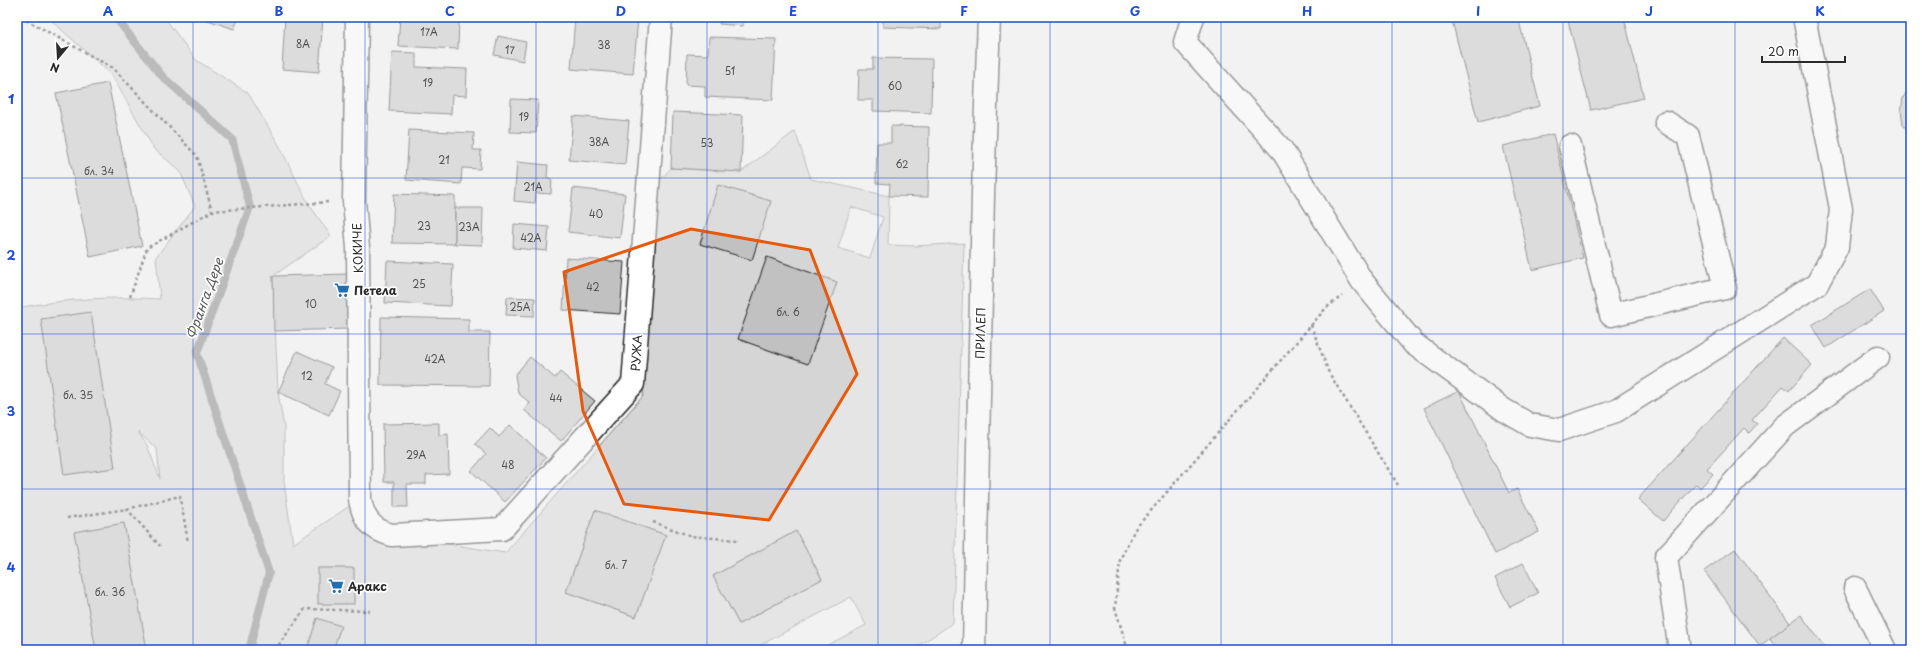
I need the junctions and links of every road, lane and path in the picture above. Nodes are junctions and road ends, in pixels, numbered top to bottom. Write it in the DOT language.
graph roads {
  1 [pos="21,17"];
  2 [pos="357,17"];
  3 [pos="661,17"];
  4 [pos="989,17"];
  5 [pos="1193,17"];
  6 [pos="1804,17"];
  7 [pos="1666,122"];
  8 [pos="1570,146"];
  9 [pos="308,203"];
  10 [pos="212,211"];
  11 [pos="1362,281"];
  12 [pos="130,297"];
  13 [pos="1310,326"];
  14 [pos="1878,357"];
  15 [pos="1398,485"];
  16 [pos="127,509"];
  17 [pos="67,518"];
  18 [pos="653,522"];
  19 [pos="392,535"];
  20 [pos="738,540"];
  21 [pos="188,542"];
  22 [pos="160,546"];
  23 [pos="1855,588"];
  24 [pos="370,611"];
  25 [pos="275,650"];
  26 [pos="974,650"];
  27 [pos="1128,650"];
  28 [pos="1680,650"];
  29 [pos="1885,650"];
  1 -- 10 [label="path"];
  2 -- 19 [label="street, КОКИЧЕ"];
  3 -- 19 [label="street, РУЖА"];
  4 -- 26 [label="street, ПРИЛЕП"];
  5 -- 11 [label="street"];
  6 -- 11 [label="street"];
  7 -- 8 [label="street"];
  9 -- 10 [label="path"];
  10 -- 12 [label="path"];
  11 -- 13 [label="path"];
  13 -- 15 [label="path"];
  13 -- 27 [label="path"];
  14 -- 28 [label="street"];
  16 -- 17 [label="path"];
  16 -- 21 [label="path"];
  16 -- 22 [label="path"];
  18 -- 20 [label="path"];
  23 -- 29 [label="street"];
  24 -- 25 [label="path"];
}
